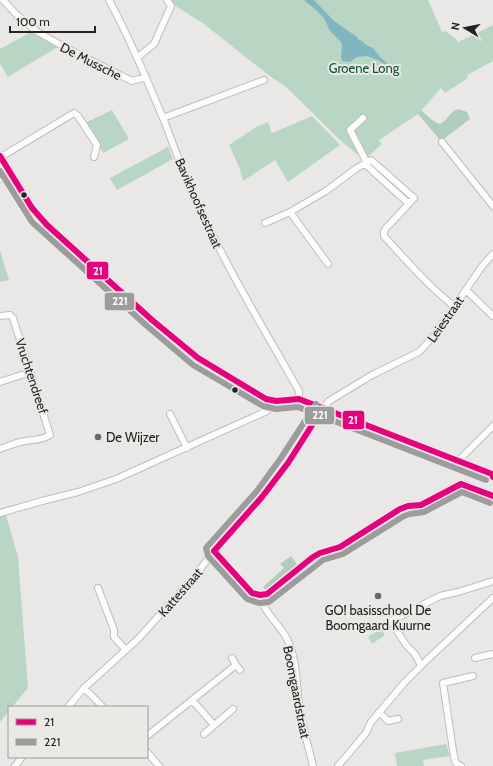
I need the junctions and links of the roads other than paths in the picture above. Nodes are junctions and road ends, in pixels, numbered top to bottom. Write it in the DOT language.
graph roads {
  1 [pos="3,0"];
  2 [pos="109,0"];
  3 [pos="167,0"];
  4 [pos="138,57"];
  5 [pos="146,78"];
  6 [pos="264,80"];
  7 [pos="163,118"];
  8 [pos="363,118"];
  9 [pos="442,142"];
  10 [pos="1,156"];
  11 [pos="94,157"];
  12 [pos="365,164"];
  13 [pos="9,172"];
  14 [pos="0,179"];
  15 [pos="493,206"];
  16 [pos="290,212"];
  17 [pos="265,223"];
  18 [pos="493,254"];
  19 [pos="328,264"];
  20 [pos="466,290"];
  21 [pos="454,306"];
  22 [pos="0,316"];
  23 [pos="493,316"];
  24 [pos="31,372"];
  25 [pos="0,382"];
  26 [pos="299,399"];
  27 [pos="276,401"];
  28 [pos="323,408"];
  29 [pos="170,414"];
  30 [pos="493,426"];
  31 [pos="187,448"];
  32 [pos="0,449"];
  33 [pos="459,460"];
  34 [pos="493,477"];
  35 [pos="493,496"];
  36 [pos="0,513"];
  37 [pos="214,551"];
  38 [pos="493,580"];
  39 [pos="98,588"];
  40 [pos="260,595"];
  41 [pos="493,598"];
  42 [pos="126,650"];
  43 [pos="493,654"];
  44 [pos="232,658"];
  45 [pos="475,658"];
  46 [pos="421,665"];
  47 [pos="473,676"];
  48 [pos="84,688"];
  49 [pos="192,700"];
  50 [pos="69,706"];
  51 [pos="103,706"];
  52 [pos="233,710"];
  53 [pos="379,712"];
  54 [pos="398,718"];
  55 [pos="214,725"];
  56 [pos="204,734"];
  57 [pos="148,735"];
  58 [pos="148,753"];
  59 [pos="21,758"];
  60 [pos="15,766"];
  61 [pos="159,766"];
  62 [pos="314,766"];
  63 [pos="338,766"];
  64 [pos="461,766"];
  1 -- 5 [label="street, De Mussche"];
  2 -- 4 [label="street, Bavikhoofsestraat"];
  3 -- 4 [label="street"];
  4 -- 5 [label="street, Bavikhoofsestraat"];
  5 -- 7 [label="street, Bavikhoofsestraat"];
  6 -- 7 [label="street"];
  7 -- 26 [label="street, Bavikhoofsestraat"];
  8 -- 12 [label="street"];
  9 -- 15 [label="street"];
  10 -- 11 [label="street"];
  10 -- 13 [label="street"];
  12 -- 16 [label="street"];
  12 -- 21 [label="street"];
  13 -- 14 [label="street"];
  13 -- 27 [label="street"];
  16 -- 17 [label="street"];
  16 -- 19 [label="street"];
  18 -- 20 [label="street, Leiestraat"];
  20 -- 21 [label="street, Leiestraat"];
  20 -- 23 [label="street"];
  21 -- 28 [label="street, Leiestraat"];
  22 -- 24 [label="street, Vruchtendreef"];
  24 -- 25 [label="street"];
  24 -- 32 [label="street, Vruchtendreef"];
  26 -- 27 [label="street"];
  26 -- 28 [label="street"];
  27 -- 31 [label="street"];
  28 -- 33 [label="street"];
  28 -- 37 [label="street, Kattestraat"];
  29 -- 31 [label="street"];
  30 -- 33 [label="street"];
  31 -- 36 [label="street"];
  33 -- 34 [label="street"];
  35 -- 40 [label="street"];
  37 -- 40 [label="street, Boomgaardstraat"];
  37 -- 42 [label="street, Kattestraat"];
  38 -- 46 [label="street"];
  39 -- 42 [label="street"];
  40 -- 62 [label="street, Boomgaardstraat"];
  41 -- 46 [label="street"];
  42 -- 48 [label="street, Kattestraat"];
  43 -- 45 [label="street"];
  44 -- 49 [label="street"];
  46 -- 53 [label="street"];
  47 -- 64 [label="street"];
  48 -- 50 [label="street, Kattestraat"];
  48 -- 51 [label="street"];
  49 -- 55 [label="street"];
  49 -- 57 [label="street"];
  52 -- 55 [label="street"];
  53 -- 54 [label="street"];
  53 -- 63 [label="street"];
  55 -- 56 [label="street"];
  58 -- 61 [label="street"];
  59 -- 60 [label="street"];
}
